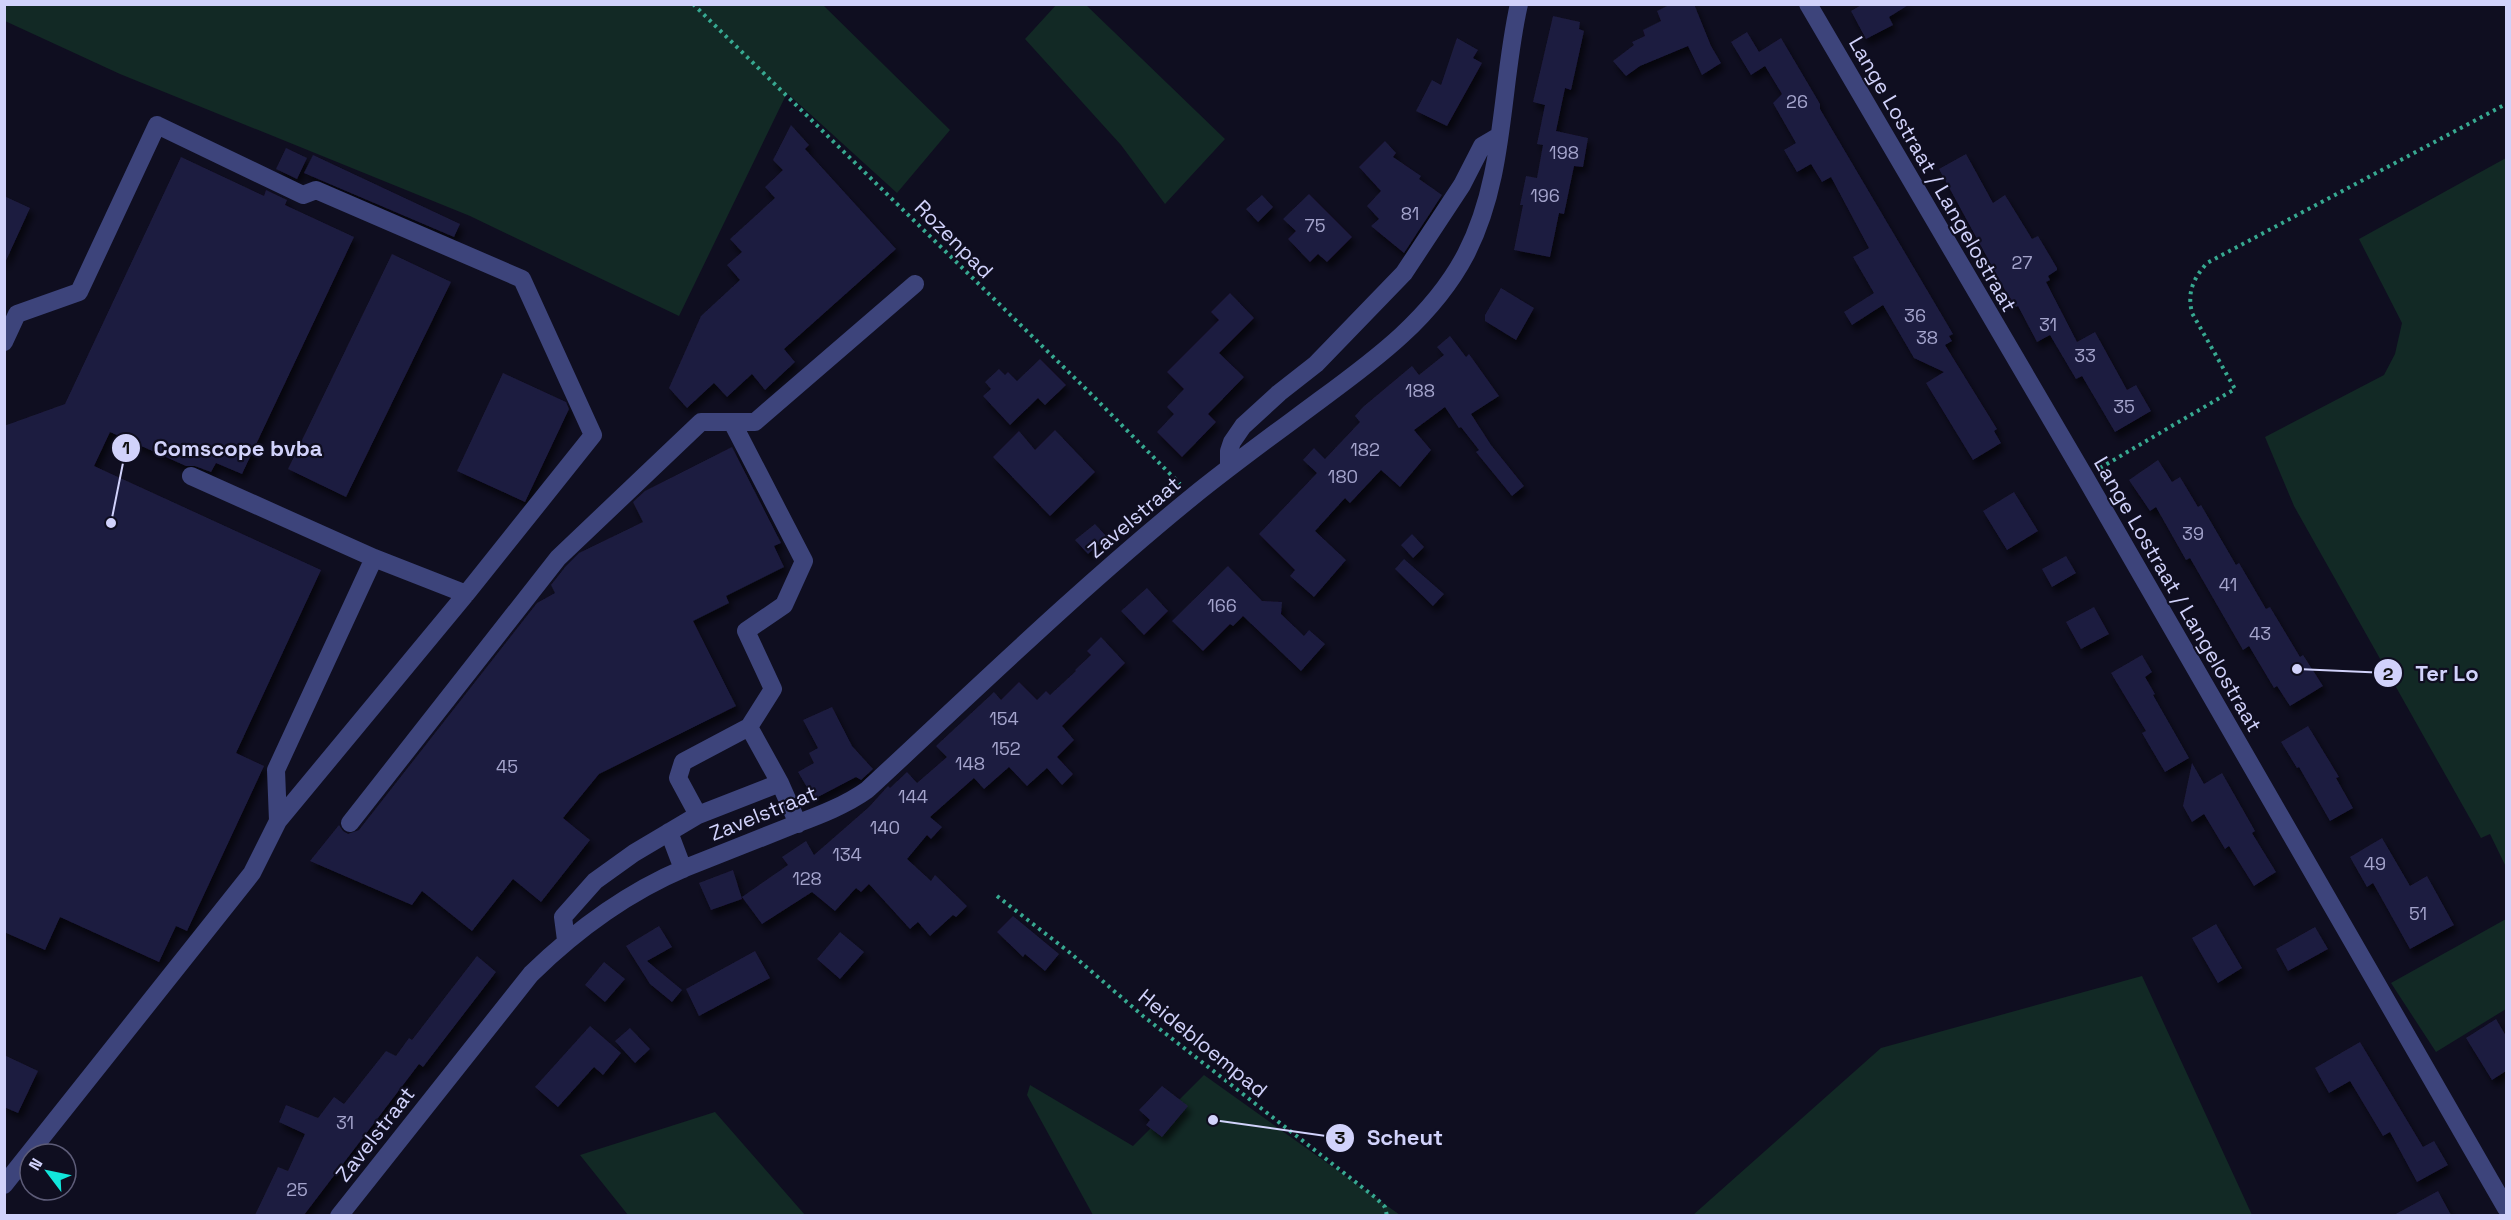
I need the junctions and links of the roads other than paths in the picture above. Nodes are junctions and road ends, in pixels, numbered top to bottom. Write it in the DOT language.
graph roads {
  1 [pos="1519,4"];
  2 [pos="1808,4"];
  3 [pos="1499,136"];
  4 [pos="915,284"];
  5 [pos="4,342"];
  6 [pos="732,422"];
  7 [pos="1229,468"];
  8 [pos="191,476"];
  9 [pos="374,558"];
  10 [pos="465,594"];
  11 [pos="749,727"];
  12 [pos="780,783"];
  13 [pos="698,815"];
  14 [pos="278,821"];
  15 [pos="350,823"];
  16 [pos="798,824"];
  17 [pos="669,832"];
  18 [pos="683,869"];
  19 [pos="566,940"];
  20 [pos="4,1185"];
  21 [pos="2506,1208"];
  22 [pos="339,1215"];
  1 -- 3 [label="street, Zavelstraat"];
  2 -- 21 [label="street, Lange Lostraat / Langelostraat"];
  3 -- 7 [label="street"];
  3 -- 7 [label="street, Zavelstraat"];
  4 -- 6 [label="street"];
  5 -- 10 [label="street"];
  6 -- 11 [label="street"];
  6 -- 15 [label="street"];
  7 -- 16 [label="street, Zavelstraat"];
  8 -- 9 [label="street"];
  9 -- 10 [label="street"];
  9 -- 14 [label="street"];
  10 -- 14 [label="street"];
  11 -- 12 [label="street"];
  11 -- 13 [label="street"];
  12 -- 13 [label="street"];
  12 -- 16 [label="street"];
  13 -- 17 [label="street"];
  14 -- 20 [label="street"];
  16 -- 18 [label="street, Zavelstraat"];
  17 -- 18 [label="street"];
  17 -- 19 [label="street"];
  18 -- 19 [label="street, Zavelstraat"];
  19 -- 22 [label="street, Zavelstraat"];
}
